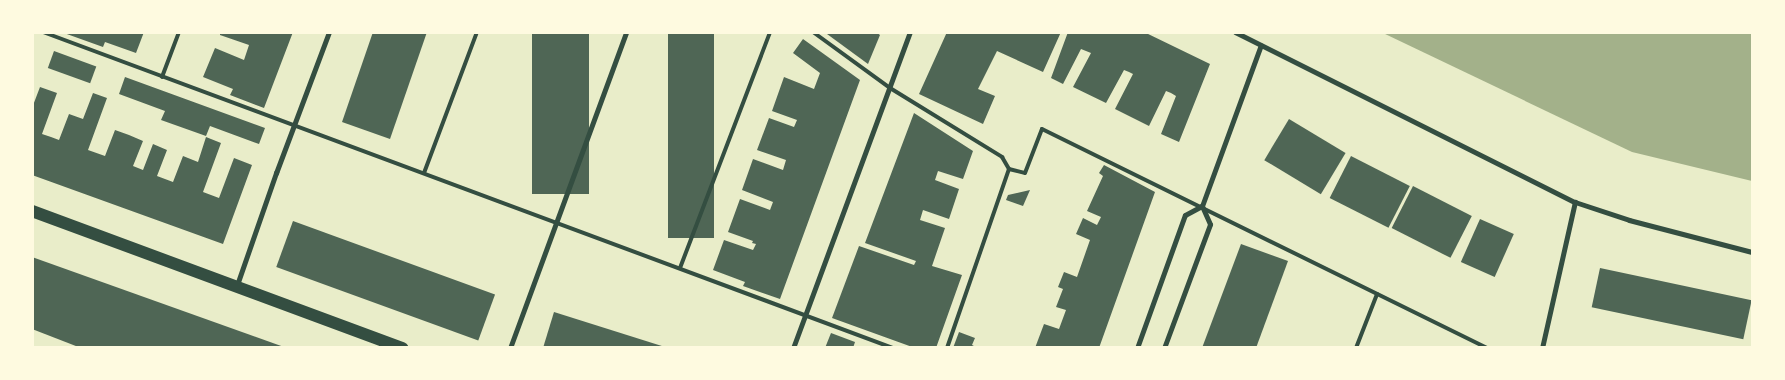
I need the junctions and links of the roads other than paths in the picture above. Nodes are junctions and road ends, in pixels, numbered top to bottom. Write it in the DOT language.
graph roads {
  1 [pos="43,32"];
  2 [pos="178,32"];
  3 [pos="329,32"];
  4 [pos="477,32"];
  5 [pos="626,32"];
  6 [pos="770,32"];
  7 [pos="813,32"];
  8 [pos="910,32"];
  9 [pos="1235,32"];
  10 [pos="1261,46"];
  11 [pos="162,77"];
  12 [pos="890,88"];
  13 [pos="293,127"];
  14 [pos="1010,169"];
  15 [pos="276,173"];
  16 [pos="424,173"];
  17 [pos="1575,202"];
  18 [pos="1202,206"];
  19 [pos="32,211"];
  20 [pos="557,222"];
  21 [pos="1752,252"];
  22 [pos="680,268"];
  23 [pos="236,286"];
  24 [pos="1377,294"];
  25 [pos="805,315"];
  26 [pos="396,346"];
  27 [pos="510,348"];
  28 [pos="793,348"];
  29 [pos="893,348"];
  30 [pos="947,348"];
  31 [pos="1137,348"];
  32 [pos="1164,348"];
  33 [pos="1356,348"];
  34 [pos="1487,348"];
  35 [pos="1542,348"];
  1 -- 11 [label="lane"];
  2 -- 11 [label="lane"];
  3 -- 13 [label="street"];
  4 -- 16 [label="lane"];
  5 -- 20 [label="street"];
  6 -- 22 [label="lane"];
  7 -- 12 [label="lane"];
  8 -- 12 [label="street"];
  9 -- 10 [label="street"];
  10 -- 17 [label="street"];
  10 -- 18 [label="street"];
  11 -- 13 [label="lane"];
  12 -- 14 [label="lane"];
  12 -- 25 [label="street"];
  13 -- 15 [label="street"];
  13 -- 16 [label="lane"];
  14 -- 18 [label="lane"];
  14 -- 30 [label="lane"];
  15 -- 23 [label="street"];
  16 -- 20 [label="lane"];
  17 -- 21 [label="street"];
  17 -- 35 [label="street"];
  18 -- 24 [label="lane"];
  18 -- 31 [label="street"];
  18 -- 32 [label="street"];
  19 -- 23 [label="main road"];
  20 -- 22 [label="lane"];
  20 -- 27 [label="street"];
  22 -- 25 [label="lane"];
  23 -- 26 [label="main road"];
  24 -- 33 [label="lane"];
  24 -- 34 [label="lane"];
  25 -- 28 [label="street"];
  25 -- 29 [label="lane"];
}
